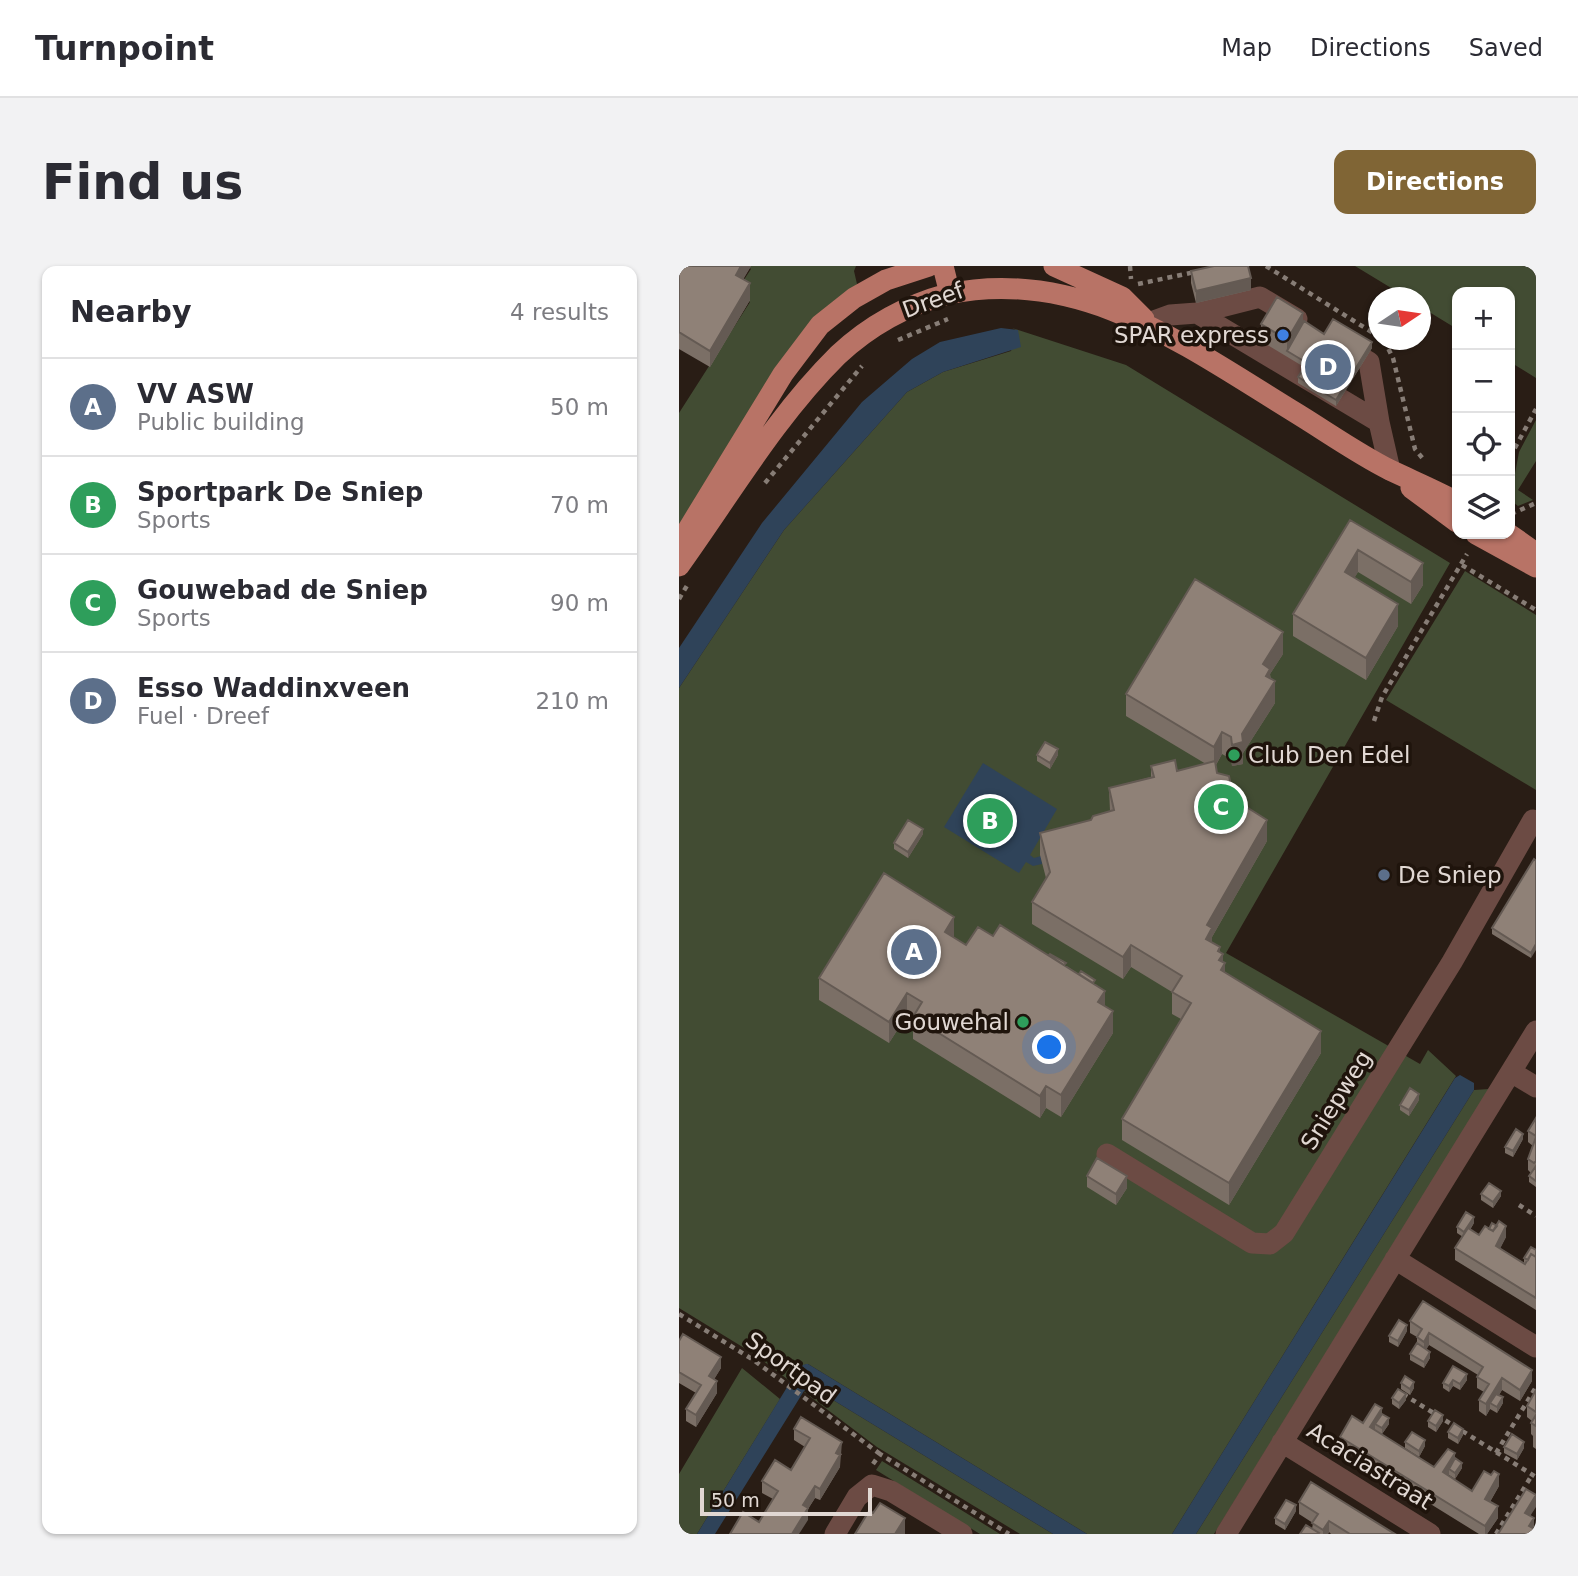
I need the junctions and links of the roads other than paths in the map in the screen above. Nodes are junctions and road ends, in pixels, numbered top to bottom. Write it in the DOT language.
graph roads {
  1 [pos="943,266"];
  2 [pos="1054,266"];
  3 [pos="922,267"];
  4 [pos="1196,292"];
  5 [pos="950,294"];
  6 [pos="926,300"];
  7 [pos="1148,323"];
  8 [pos="1379,422"];
  9 [pos="1391,470"];
  10 [pos="1452,500"];
  11 [pos="1452,518"];
  12 [pos="1515,538"];
  13 [pos="1484,539"];
  14 [pos="679,544"];
  15 [pos="1536,553"];
  16 [pos="1536,567"];
  17 [pos="685,573"];
  18 [pos="1536,822"];
  19 [pos="1536,1031"];
  20 [pos="1511,1072"];
  21 [pos="1536,1087"];
  22 [pos="1107,1154"];
  23 [pos="1395,1259"];
  24 [pos="1536,1346"];
  25 [pos="1282,1443"];
  26 [pos="835,1534"];
  27 [pos="962,1534"];
  28 [pos="1226,1534"];
  29 [pos="1430,1534"];
  1 -- 5 [label="main road"];
  2 -- 7 [label="main road, Dreef"];
  3 -- 6 [label="main road"];
  3 -- 14 [label="main road, Dreef"];
  4 -- 7 [label="street"];
  4 -- 8 [label="street"];
  4 -- 8 [label="street"];
  5 -- 6 [label="main road, Dreef"];
  5 -- 7 [label="main road, Dreef"];
  6 -- 17 [label="main road, Dreef"];
  7 -- 9 [label="main road, Dreef"];
  8 -- 9 [label="street"];
  9 -- 10 [label="main road, Dreef"];
  9 -- 11 [label="main road, Dreef"];
  12 -- 15 [label="main road"];
  13 -- 16 [label="main road"];
  18 -- 22 [label="street, Sniepweg"];
  19 -- 20 [label="street"];
  20 -- 21 [label="street"];
  20 -- 23 [label="street"];
  23 -- 24 [label="street"];
  23 -- 25 [label="street"];
  25 -- 28 [label="street"];
  25 -- 29 [label="street, Acaciastraat"];
  26 -- 27 [label="street"];
}
